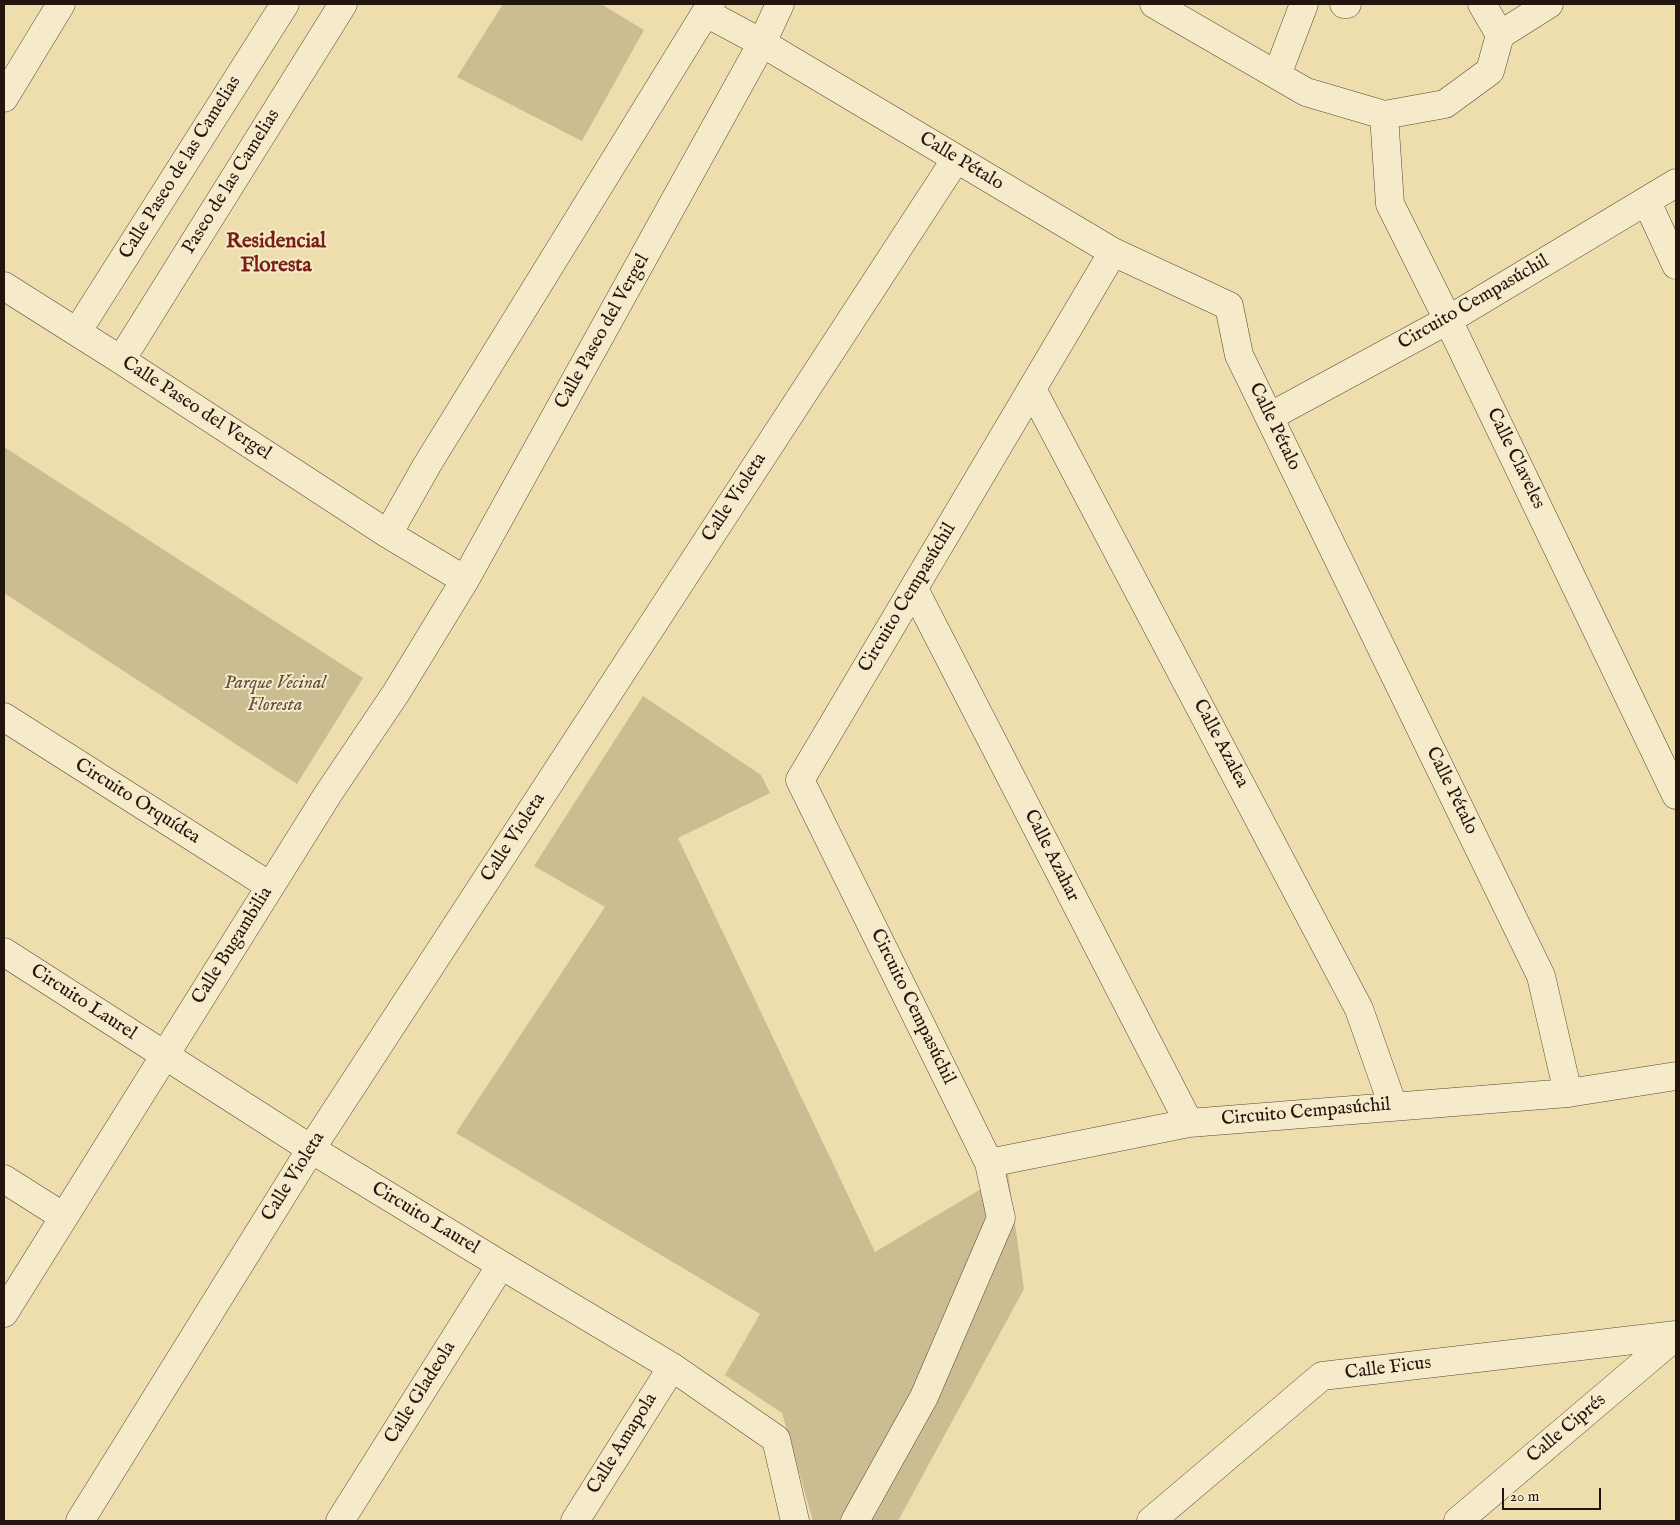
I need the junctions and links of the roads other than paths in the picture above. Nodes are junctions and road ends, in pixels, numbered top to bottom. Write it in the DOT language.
graph roads {
  1 [pos="61,4"];
  2 [pos="285,4"];
  3 [pos="343,4"];
  4 [pos="780,4"];
  5 [pos="1154,4"];
  6 [pos="1304,4"];
  7 [pos="1482,4"];
  8 [pos="1549,4"];
  9 [pos="708,8"];
  10 [pos="1500,35"];
  11 [pos="762,43"];
  12 [pos="1277,75"];
  13 [pos="4,98"];
  14 [pos="1384,115"];
  15 [pos="956,159"];
  16 [pos="1676,183"];
  17 [pos="1647,202"];
  18 [pos="1113,252"];
  19 [pos="1676,265"];
  20 [pos="4,286"];
  21 [pos="1448,320"];
  22 [pos="76,332"];
  23 [pos="121,360"];
  24 [pos="1032,389"];
  25 [pos="1269,417"];
  26 [pos="388,534"];
  27 [pos="465,580"];
  28 [pos="914,589"];
  29 [pos="4,717"];
  30 [pos="1676,795"];
  31 [pos="270,886"];
  32 [pos="4,952"];
  33 [pos="164,1056"];
  34 [pos="1676,1076"];
  35 [pos="1568,1093"];
  36 [pos="1393,1106"];
  37 [pos="1189,1123"];
  38 [pos="311,1149"];
  39 [pos="989,1163"];
  40 [pos="4,1179"];
  41 [pos="64,1217"];
  42 [pos="501,1265"];
  43 [pos="4,1314"];
  44 [pos="1676,1336"];
  45 [pos="672,1367"];
  46 [pos="80,1521"];
  47 [pos="340,1521"];
  48 [pos="575,1521"];
  49 [pos="795,1521"];
  50 [pos="855,1521"];
  51 [pos="1151,1521"];
  52 [pos="1458,1521"];
  1 -- 13 [label="street"];
  2 -- 22 [label="street, Calle Paseo de las Camelias"];
  3 -- 23 [label="street, Paseo de las Camelias"];
  4 -- 11 [label="street, Calle Paseo del Vergel"];
  5 -- 12 [label="street"];
  6 -- 12 [label="street"];
  7 -- 10 [label="street"];
  8 -- 10 [label="street"];
  9 -- 11 [label="street, Calle Pétalo"];
  9 -- 26 [label="street"];
  10 -- 14 [label="street"];
  11 -- 15 [label="street, Calle Pétalo"];
  11 -- 27 [label="street, Calle Paseo del Vergel"];
  12 -- 14 [label="street"];
  14 -- 21 [label="street, Calle Claveles"];
  15 -- 18 [label="street, Calle Pétalo"];
  15 -- 38 [label="street, Calle Violeta"];
  16 -- 17 [label="street, Circuito Cempasúchil"];
  17 -- 19 [label="street"];
  17 -- 21 [label="street, Circuito Cempasúchil"];
  18 -- 24 [label="street, Circuito Cempasúchil"];
  18 -- 25 [label="street, Calle Pétalo"];
  20 -- 22 [label="street, Calle Paseo del Vergel"];
  21 -- 25 [label="street, Circuito Cempasúchil"];
  21 -- 30 [label="street, Calle Claveles"];
  22 -- 23 [label="street, Calle Paseo del Vergel"];
  23 -- 26 [label="street, Calle Paseo del Vergel"];
  24 -- 28 [label="street, Circuito Cempasúchil"];
  24 -- 36 [label="street, Calle Azalea"];
  25 -- 35 [label="street, Calle Pétalo"];
  26 -- 27 [label="street, Calle Paseo del Vergel"];
  27 -- 31 [label="street, Calle Bugambilia"];
  28 -- 37 [label="street, Calle Azahar"];
  28 -- 39 [label="street, Circuito Cempasúchil"];
  29 -- 31 [label="street, Circuito Orquídea"];
  31 -- 33 [label="street, Calle Bugambilia"];
  32 -- 33 [label="street, Circuito Laurel"];
  33 -- 38 [label="street, Circuito Laurel"];
  33 -- 41 [label="street, Calle Bugambilia"];
  34 -- 35 [label="street, Circuito Cempasúchil"];
  35 -- 36 [label="street, Circuito Cempasúchil"];
  36 -- 37 [label="street, Circuito Cempasúchil"];
  37 -- 39 [label="street, Circuito Cempasúchil"];
  38 -- 42 [label="street, Circuito Laurel"];
  38 -- 46 [label="street, Calle Violeta"];
  39 -- 50 [label="street"];
  40 -- 41 [label="street"];
  41 -- 43 [label="street, Calle Bugambilia"];
  42 -- 45 [label="street, Circuito Laurel"];
  42 -- 47 [label="street, Calle Gladeola"];
  44 -- 51 [label="street, Calle Ficus"];
  44 -- 52 [label="street, Calle Ciprés"];
  45 -- 48 [label="street, Calle Amapola"];
  45 -- 49 [label="street, Circuito Laurel"];
}
